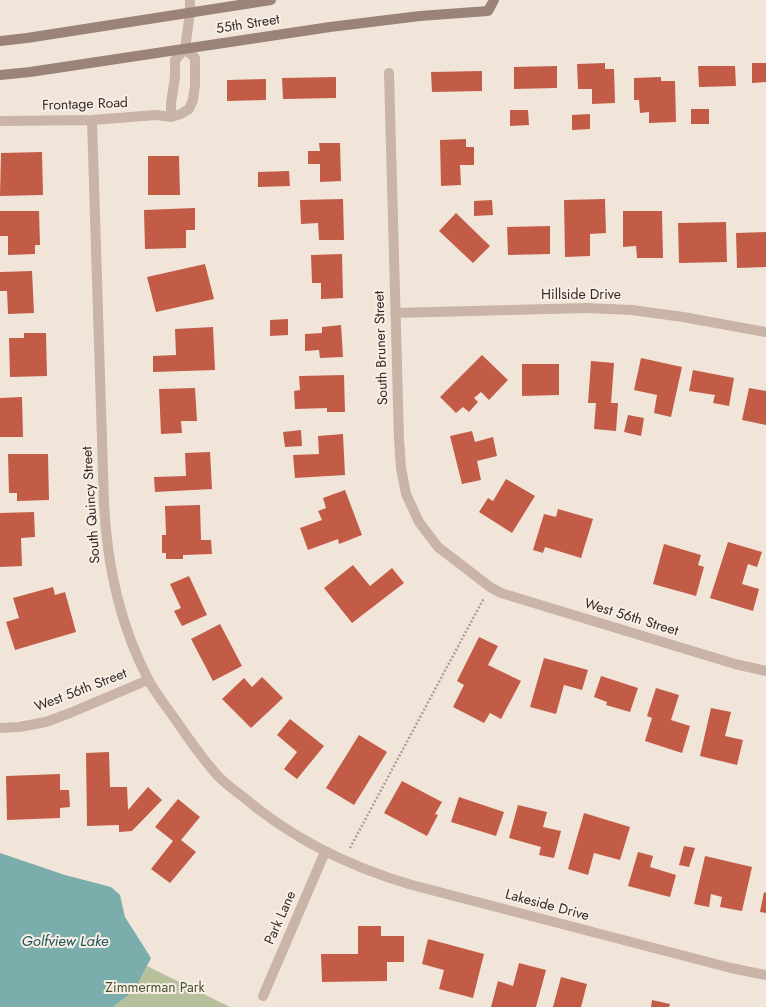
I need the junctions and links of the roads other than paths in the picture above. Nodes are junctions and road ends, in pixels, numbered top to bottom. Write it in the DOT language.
graph roads {
  1 [pos="190,0"];
  2 [pos="271,0"];
  3 [pos="494,0"];
  4 [pos="190,12"];
  5 [pos="0,41"];
  6 [pos="185,49"];
  7 [pos="389,73"];
  8 [pos="0,75"];
  9 [pos="171,117"];
  10 [pos="92,120"];
  11 [pos="0,121"];
  12 [pos="395,313"];
  13 [pos="766,332"];
  14 [pos="490,587"];
  15 [pos="766,671"];
  16 [pos="148,680"];
  17 [pos="0,728"];
  18 [pos="325,852"];
  19 [pos="766,975"];
  20 [pos="262,996"];
  1 -- 4 [label="street"];
  2 -- 4 [label="main road, 55th Street"];
  3 -- 6 [label="main road, 55th Street"];
  4 -- 5 [label="main road, 55th Street"];
  4 -- 6 [label="street"];
  6 -- 8 [label="main road, 55th Street"];
  6 -- 9 [label="street"];
  6 -- 9 [label="street, Frontage Road"];
  7 -- 12 [label="street, South Bruner Street"];
  9 -- 10 [label="street, Frontage Road"];
  10 -- 11 [label="street, Frontage Road"];
  10 -- 16 [label="street, South Quincy Street"];
  12 -- 13 [label="street, Hillside Drive"];
  12 -- 14 [label="street, South Bruner Street"];
  14 -- 15 [label="street, West 56th Street"];
  16 -- 17 [label="street, West 56th Street"];
  16 -- 18 [label="street, South Quincy Street"];
  18 -- 19 [label="street, Lakeside Drive"];
  18 -- 20 [label="street, Park Lane"];
}
